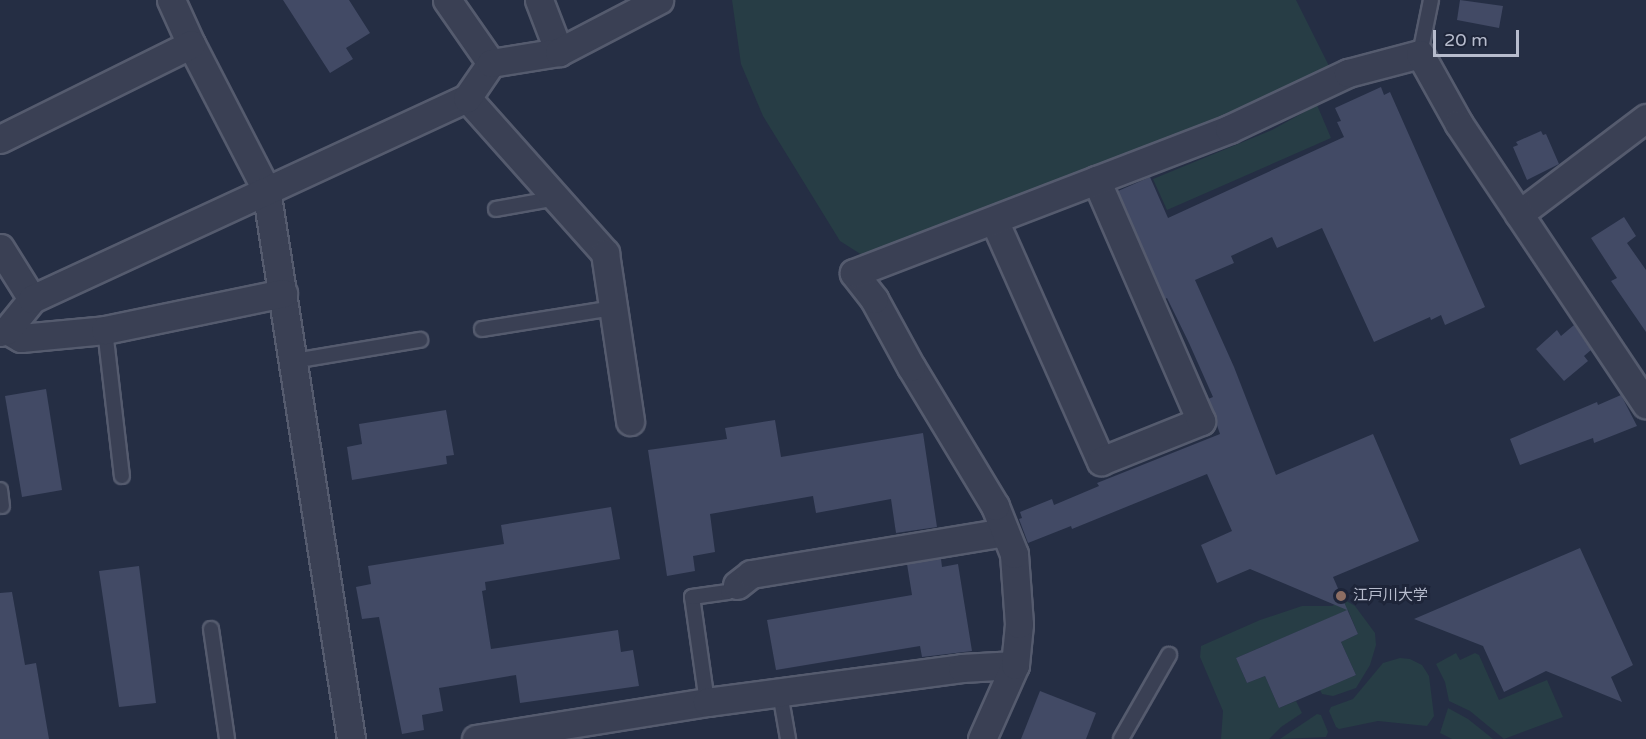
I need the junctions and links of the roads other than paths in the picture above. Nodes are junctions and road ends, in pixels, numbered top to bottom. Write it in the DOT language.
graph roads {
  1 [pos="171,0"];
  2 [pos="447,0"];
  3 [pos="538,0"];
  4 [pos="658,0"];
  5 [pos="1431,0"];
  6 [pos="191,45"];
  7 [pos="559,52"];
  8 [pos="1420,54"];
  9 [pos="491,63"];
  10 [pos="467,98"];
  11 [pos="1646,118"];
  12 [pos="0,139"];
  13 [pos="1096,180"];
  14 [pos="266,189"];
  15 [pos="558,198"];
  16 [pos="496,209"];
  17 [pos="1519,214"];
  18 [pos="994,220"];
  19 [pos="0,248"];
  20 [pos="283,293"];
  21 [pos="32,299"];
  22 [pos="613,308"];
  23 [pos="482,329"];
  24 [pos="105,330"];
  25 [pos="3,331"];
  26 [pos="420,339"];
  27 [pos="294,361"];
  28 [pos="1646,404"];
  29 [pos="630,421"];
  30 [pos="122,476"];
  31 [pos="0,490"];
  32 [pos="3,506"];
  33 [pos="1005,532"];
  34 [pos="737,585"];
  35 [pos="211,629"];
  36 [pos="1169,655"];
  37 [pos="1015,665"];
  38 [pos="780,693"];
  39 [pos="707,702"];
  40 [pos="616,728"];
  41 [pos="227,739"];
  42 [pos="351,739"];
  43 [pos="476,739"];
  44 [pos="788,739"];
  45 [pos="982,739"];
  46 [pos="1121,739"];
  1 -- 6 [label="street"];
  2 -- 9 [label="street"];
  3 -- 7 [label="street"];
  4 -- 7 [label="street"];
  5 -- 8 [label="lane"];
  6 -- 12 [label="street"];
  6 -- 14 [label="street"];
  7 -- 9 [label="street"];
  8 -- 13 [label="street"];
  8 -- 17 [label="street"];
  9 -- 10 [label="street"];
  10 -- 14 [label="street"];
  10 -- 15 [label="street"];
  11 -- 17 [label="street"];
  13 -- 18 [label="street"];
  13 -- 18 [label="street"];
  14 -- 20 [label="street"];
  14 -- 21 [label="street"];
  15 -- 16 [label="lane"];
  15 -- 22 [label="street"];
  17 -- 28 [label="street"];
  18 -- 33 [label="street"];
  19 -- 21 [label="street"];
  20 -- 24 [label="street"];
  20 -- 27 [label="street"];
  21 -- 25 [label="street"];
  22 -- 23 [label="lane"];
  22 -- 29 [label="street"];
  24 -- 25 [label="street"];
  24 -- 30 [label="lane"];
  26 -- 27 [label="lane"];
  27 -- 42 [label="street"];
  31 -- 32 [label="lane"];
  33 -- 34 [label="street"];
  33 -- 37 [label="street"];
  34 -- 39 [label="lane"];
  35 -- 41 [label="lane"];
  36 -- 46 [label="lane"];
  37 -- 38 [label="street"];
  37 -- 45 [label="street"];
  38 -- 39 [label="street"];
  38 -- 44 [label="lane"];
  39 -- 40 [label="street"];
  40 -- 43 [label="street"];
}
